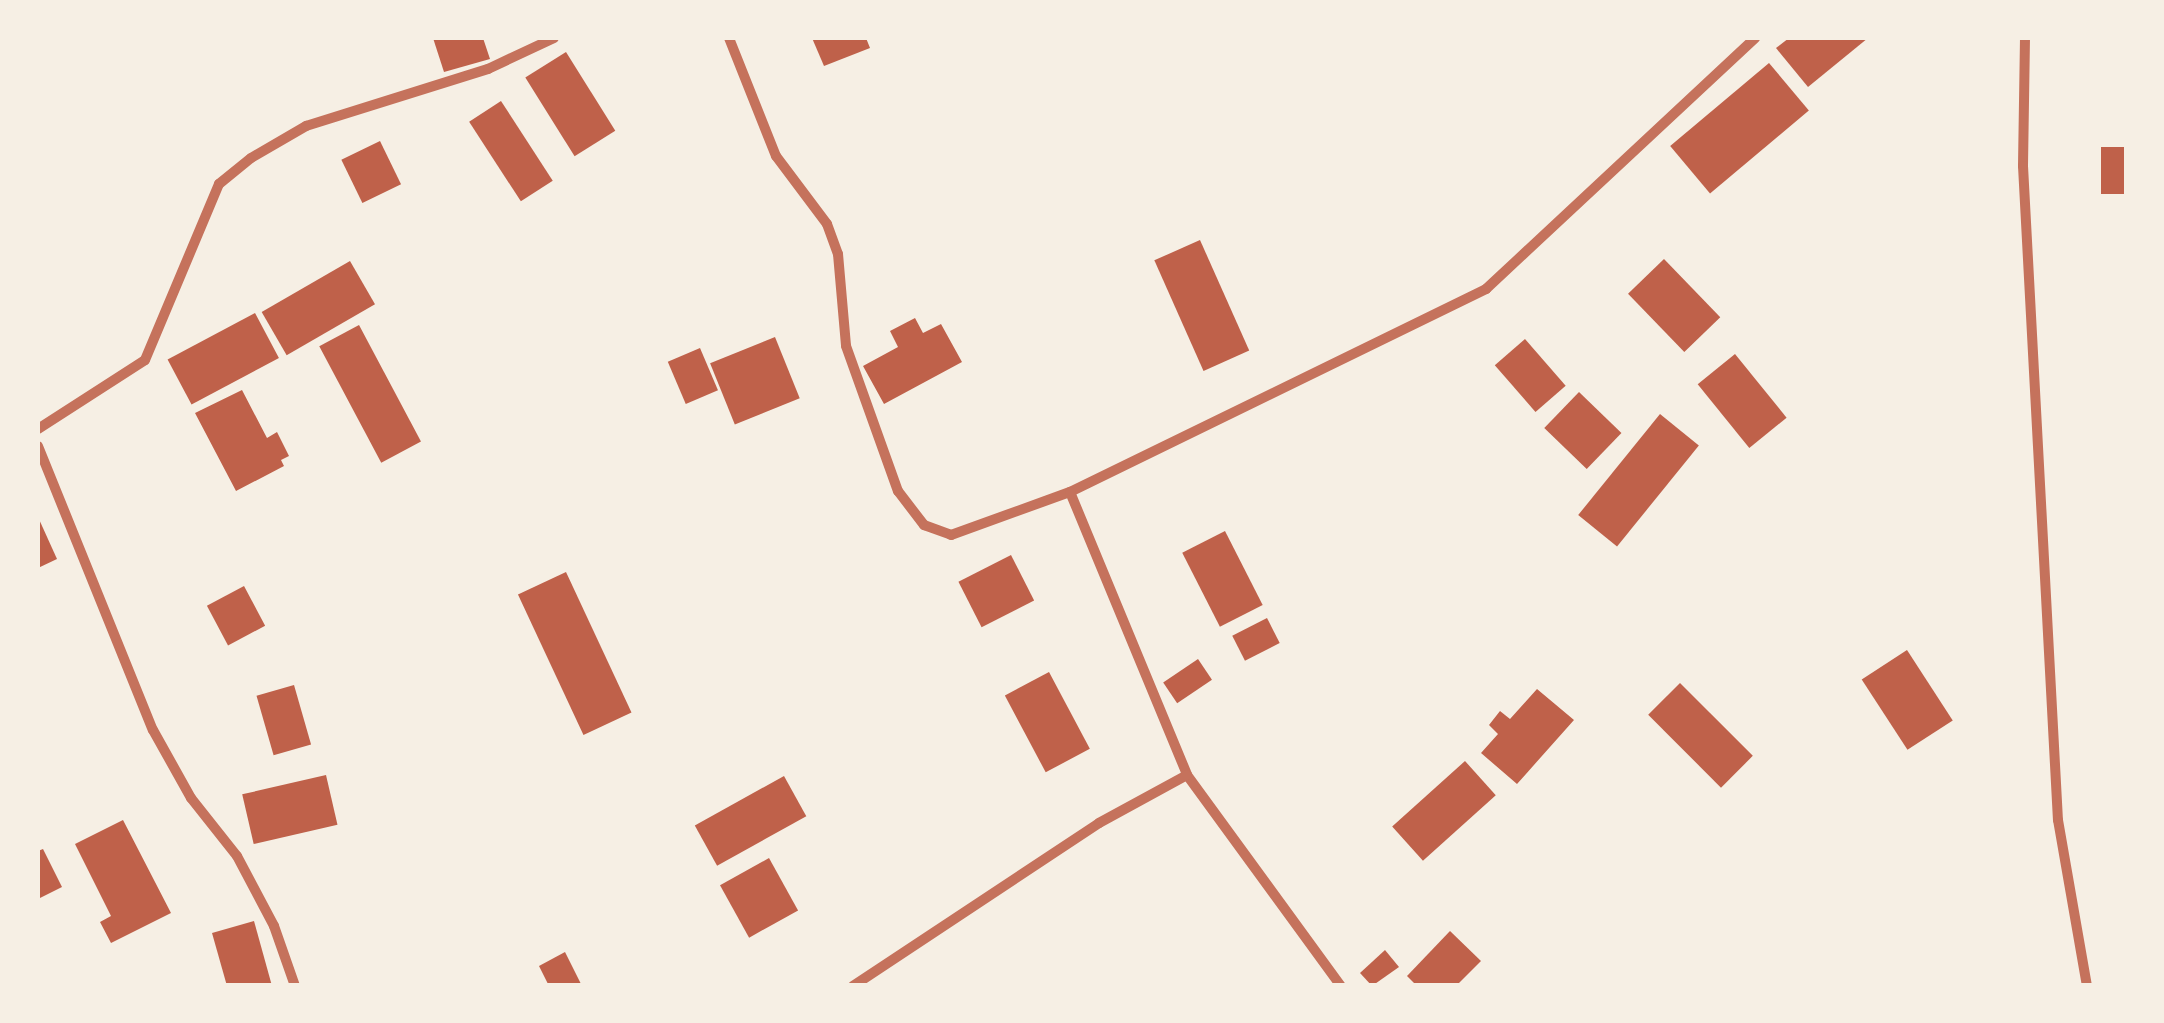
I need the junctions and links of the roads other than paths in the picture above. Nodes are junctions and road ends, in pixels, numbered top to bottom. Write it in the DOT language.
graph roads {
  1 [pos="554,38"];
  2 [pos="729,38"];
  3 [pos="1755,38"];
  4 [pos="2025,38"];
  5 [pos="38,429"];
  6 [pos="38,446"];
  7 [pos="1070,492"];
  8 [pos="1187,775"];
  9 [pos="296,986"];
  10 [pos="853,986"];
  11 [pos="1341,986"];
  12 [pos="2087,986"];
  1 -- 5 [label="street"];
  2 -- 7 [label="street"];
  3 -- 7 [label="street"];
  4 -- 12 [label="street"];
  6 -- 9 [label="street"];
  7 -- 8 [label="street"];
  8 -- 10 [label="street"];
  8 -- 11 [label="street"];
}
